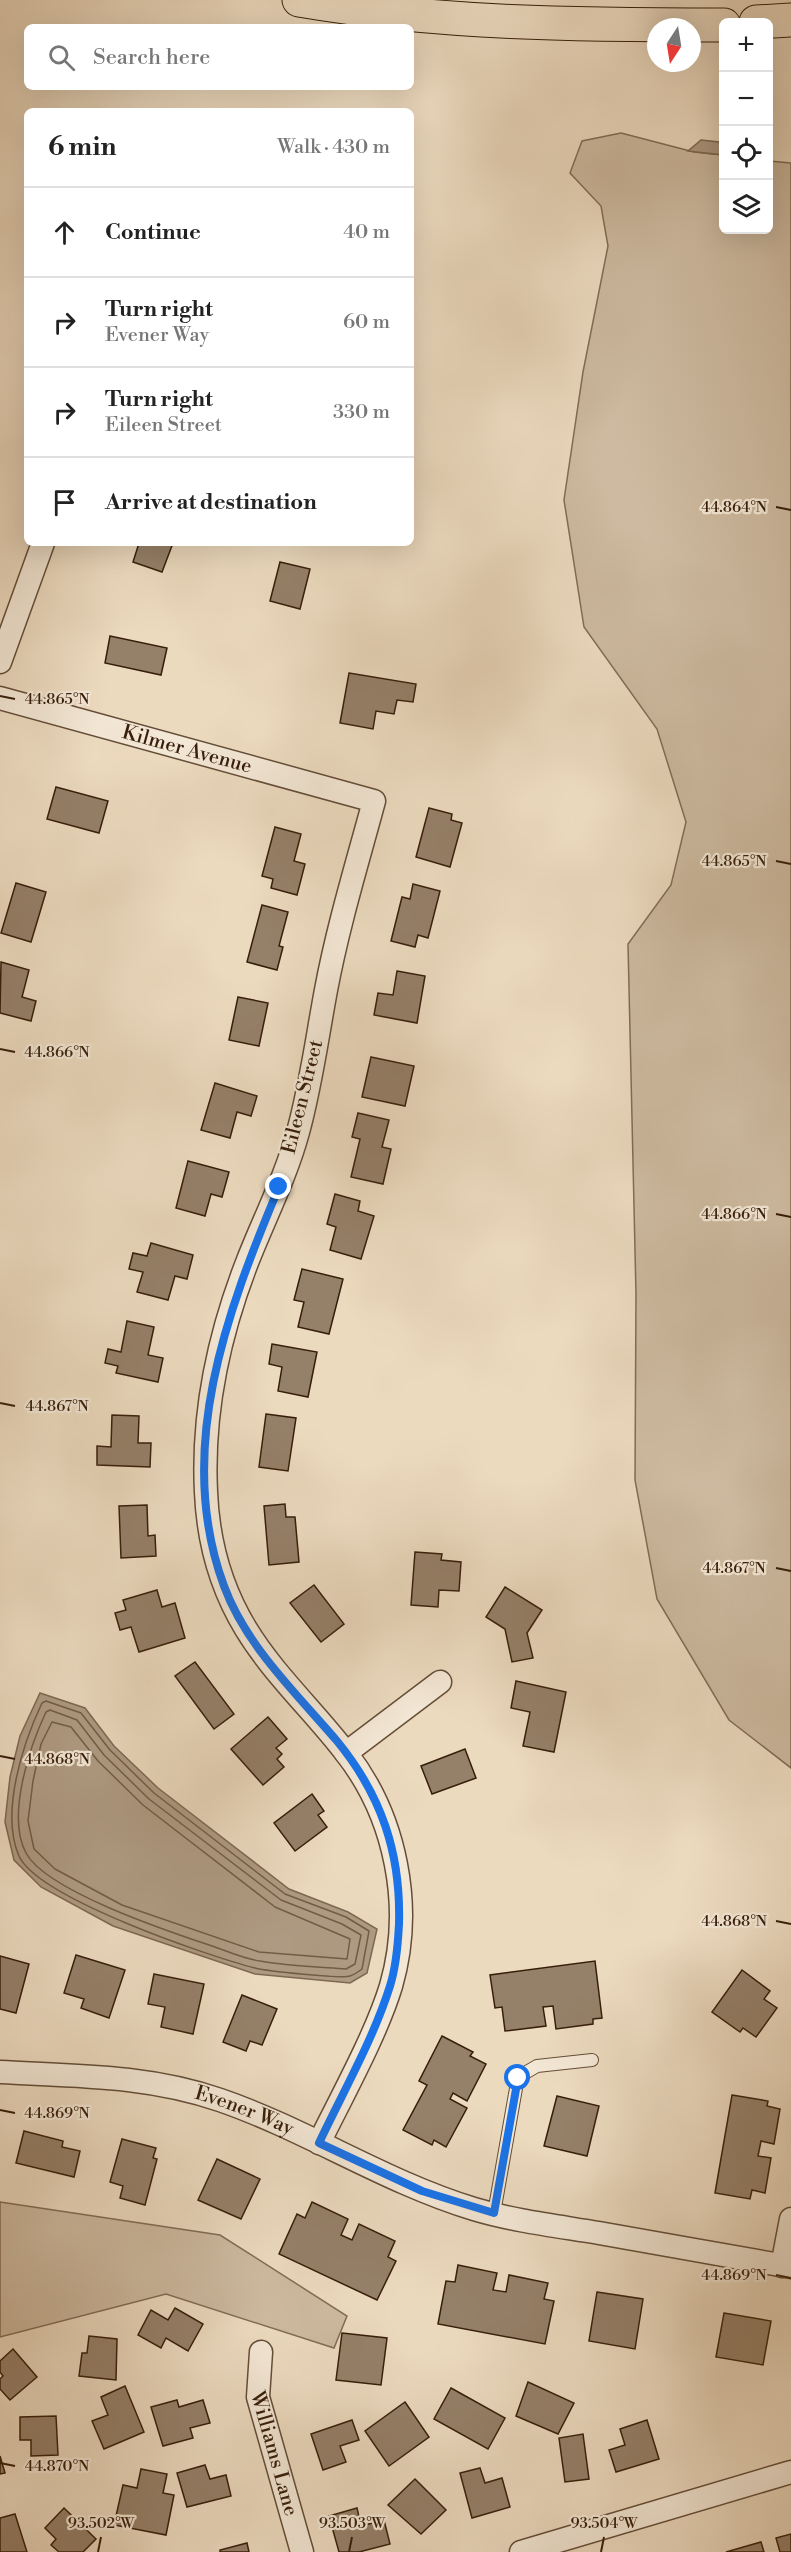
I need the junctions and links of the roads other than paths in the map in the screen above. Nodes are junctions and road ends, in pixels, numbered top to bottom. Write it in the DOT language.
graph roads {
  1 [pos="299,0"];
  2 [pos="791,20"];
  3 [pos="773,21"];
  4 [pos="719,25"];
  5 [pos="43,546"];
  6 [pos="0,662"];
  7 [pos="0,698"];
  8 [pos="374,801"];
  9 [pos="440,1682"];
  10 [pos="346,1753"];
  11 [pos="592,2060"];
  12 [pos="0,2072"];
  13 [pos="319,2143"];
  14 [pos="494,2213"];
  15 [pos="791,2219"];
  16 [pos="786,2266"];
  17 [pos="261,2352"];
  18 [pos="791,2472"];
  19 [pos="302,2552"];
  20 [pos="521,2552"];
  1 -- 4 [label="main road"];
  2 -- 3 [label="main road"];
  5 -- 6 [label="street"];
  7 -- 8 [label="street, Kilmer Avenue"];
  8 -- 10 [label="street, Eileen Street"];
  9 -- 10 [label="street"];
  10 -- 13 [label="street, Eileen Street"];
  11 -- 14 [label="lane"];
  12 -- 13 [label="street, Evener Way"];
  13 -- 14 [label="street, Evener Way"];
  14 -- 16 [label="street, Evener Way"];
  15 -- 16 [label="street"];
  17 -- 19 [label="street, Williams Lane"];
  18 -- 20 [label="street"];
}
